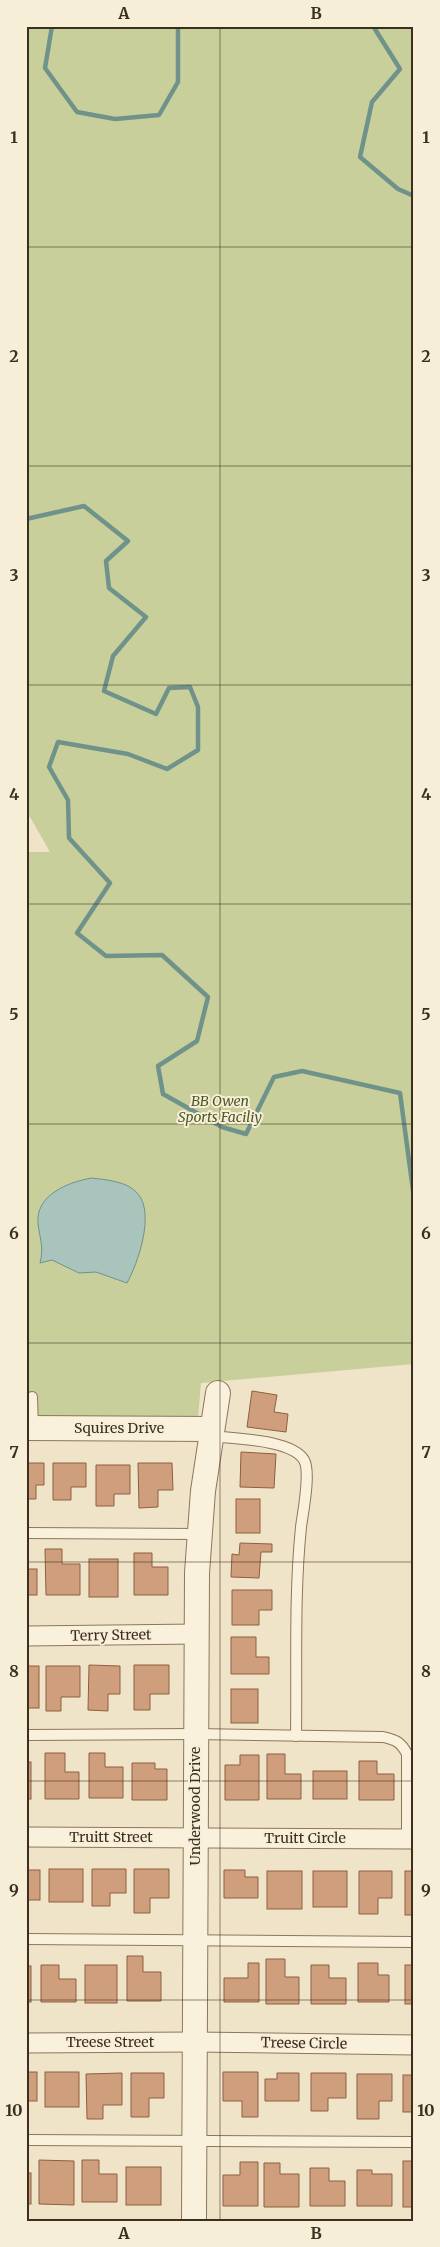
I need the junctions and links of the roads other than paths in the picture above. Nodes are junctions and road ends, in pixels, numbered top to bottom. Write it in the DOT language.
graph roads {
  1 [pos="218,1393"];
  2 [pos="32,1397"];
  3 [pos="30,1428"];
  4 [pos="211,1433"];
  5 [pos="26,1533"];
  6 [pos="199,1534"];
  7 [pos="197,1634"];
  8 [pos="26,1636"];
  9 [pos="196,1734"];
  10 [pos="26,1735"];
  11 [pos="296,1736"];
  12 [pos="26,1837"];
  13 [pos="195,1837"];
  14 [pos="410,1839"];
  15 [pos="26,1939"];
  16 [pos="194,1940"];
  17 [pos="414,1942"];
  18 [pos="194,2042"];
  19 [pos="26,2043"];
  20 [pos="414,2045"];
  21 [pos="26,2140"];
  22 [pos="194,2142"];
  23 [pos="414,2142"];
  24 [pos="194,2221"];
  1 -- 4 [label="street, Underwood Drive"];
  2 -- 3 [label="lane"];
  3 -- 4 [label="street, Squires Drive"];
  4 -- 6 [label="street, Underwood Drive"];
  4 -- 11 [label="lane"];
  5 -- 6 [label="lane"];
  6 -- 7 [label="street, Underwood Drive"];
  7 -- 8 [label="street, Terry Street"];
  7 -- 9 [label="street, Underwood Drive"];
  9 -- 10 [label="lane"];
  9 -- 11 [label="lane"];
  9 -- 13 [label="street, Underwood Drive"];
  11 -- 14 [label="lane"];
  12 -- 13 [label="street, Truitt Street"];
  13 -- 14 [label="street, Truitt Circle"];
  13 -- 16 [label="street, Underwood Drive"];
  15 -- 16 [label="lane"];
  16 -- 17 [label="lane"];
  16 -- 18 [label="street, Underwood Drive"];
  18 -- 19 [label="street, Treese Street"];
  18 -- 20 [label="street, Treese Circle"];
  18 -- 22 [label="street, Underwood Drive"];
  21 -- 22 [label="lane"];
  22 -- 23 [label="lane"];
  22 -- 24 [label="street, Underwood Drive"];
}
